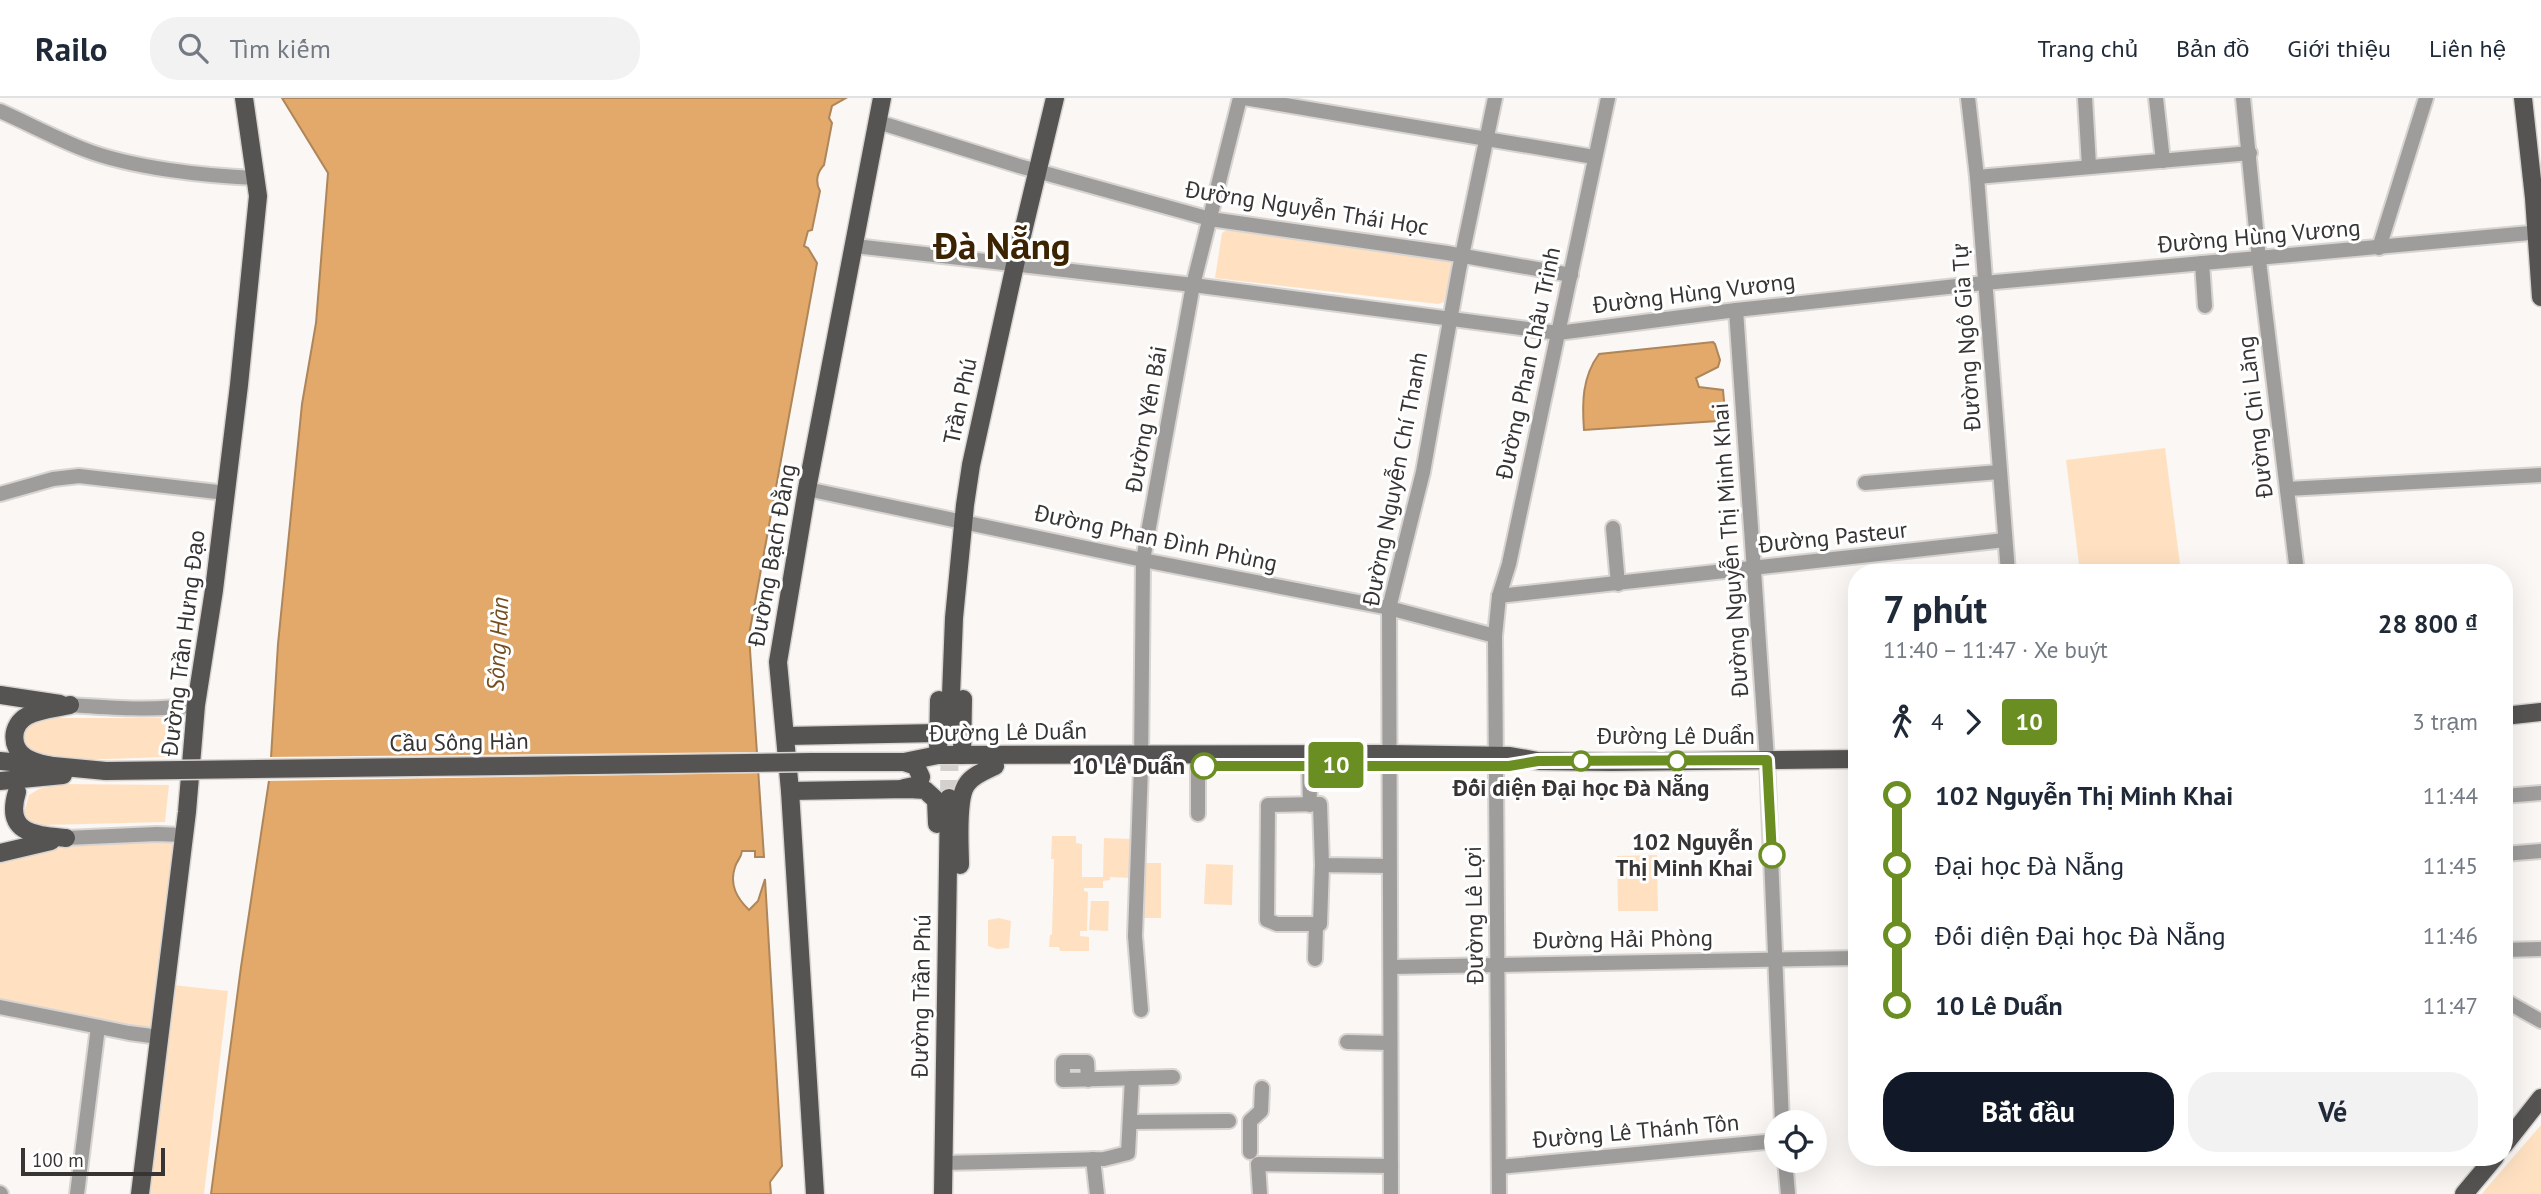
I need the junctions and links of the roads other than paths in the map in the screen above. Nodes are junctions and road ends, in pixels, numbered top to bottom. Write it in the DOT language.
graph roads {
  1 [pos="244,98"];
  2 [pos="882,98"];
  3 [pos="1055,98"];
  4 [pos="1242,98"];
  5 [pos="1495,98"];
  6 [pos="1608,98"];
  7 [pos="1968,98"];
  8 [pos="2085,98"];
  9 [pos="2156,98"];
  10 [pos="2243,98"];
  11 [pos="2426,98"];
  12 [pos="2523,98"];
  13 [pos="0,111"];
  14 [pos="878,122"];
  15 [pos="1487,138"];
  16 [pos="2250,153"];
  17 [pos="1594,157"];
  18 [pos="2163,161"];
  19 [pos="2089,166"];
  20 [pos="1039,171"];
  21 [pos="1977,177"];
  22 [pos="257,178"];
  23 [pos="1210,219"];
  24 [pos="2539,232"];
  25 [pos="855,246"];
  26 [pos="2379,248"];
  27 [pos="1462,256"];
  28 [pos="2259,257"];
  29 [pos="2202,263"];
  30 [pos="1015,265"];
  31 [pos="1571,275"];
  32 [pos="1984,283"];
  33 [pos="1194,285"];
  34 [pos="2541,297"];
  35 [pos="2205,306"];
  36 [pos="1736,310"];
  37 [pos="1450,318"];
  38 [pos="1558,333"];
  39 [pos="1999,472"];
  40 [pos="2541,475"];
  41 [pos="1865,483"];
  42 [pos="807,489"];
  43 [pos="2287,489"];
  44 [pos="226,493"];
  45 [pos="0,494"];
  46 [pos="963,521"];
  47 [pos="1613,528"];
  48 [pos="2005,540"];
  49 [pos="961,542"];
  50 [pos="1143,561"];
  51 [pos="2007,564"];
  52 [pos="2296,564"];
  53 [pos="1755,568"];
  54 [pos="1618,584"];
  55 [pos="1500,596"];
  56 [pos="1389,608"];
  57 [pos="1495,636"];
  58 [pos="0,695"];
  59 [pos="70,705"];
  60 [pos="196,705"];
  61 [pos="2541,712"];
  62 [pos="2513,715"];
  63 [pos="950,727"];
  64 [pos="0,729"];
  65 [pos="786,736"];
  66 [pos="15,742"];
  67 [pos="938,755"];
  68 [pos="962,755"];
  69 [pos="1848,759"];
  70 [pos="1389,760"];
  71 [pos="1767,760"];
  72 [pos="0,761"];
  73 [pos="995,761"];
  74 [pos="1141,761"];
  75 [pos="1495,761"];
  76 [pos="904,762"];
  77 [pos="1309,765"];
  78 [pos="1198,766"];
  79 [pos="56,771"];
  80 [pos="0,781"];
  81 [pos="895,788"];
  82 [pos="790,791"];
  83 [pos="17,792"];
  84 [pos="2541,793"];
  85 [pos="2513,795"];
  86 [pos="949,798"];
  87 [pos="1310,804"];
  88 [pos="0,809"];
  89 [pos="1198,814"];
  90 [pos="183,835"];
  91 [pos="66,838"];
  92 [pos="2541,851"];
  93 [pos="0,853"];
  94 [pos="2513,853"];
  95 [pos="1322,864"];
  96 [pos="1389,866"];
  97 [pos="1318,924"];
  98 [pos="2541,949"];
  99 [pos="2513,950"];
  100 [pos="1777,958"];
  101 [pos="1848,958"];
  102 [pos="1315,959"];
  103 [pos="1497,965"];
  104 [pos="1391,967"];
  105 [pos="2513,1005"];
  106 [pos="0,1007"];
  107 [pos="1141,1010"];
  108 [pos="945,1020"];
  109 [pos="2541,1021"];
  110 [pos="98,1027"];
  111 [pos="159,1037"];
  112 [pos="1347,1042"];
  113 [pos="1390,1043"];
  114 [pos="1173,1077"];
  115 [pos="1132,1078"];
  116 [pos="1088,1080"];
  117 [pos="1262,1088"];
  118 [pos="2541,1098"];
  119 [pos="1782,1110"];
  120 [pos="1229,1121"];
  121 [pos="1130,1122"];
  122 [pos="2513,1134"];
  123 [pos="1764,1142"];
  124 [pos="1250,1152"];
  125 [pos="1093,1158"];
  126 [pos="943,1163"];
  127 [pos="1391,1166"];
  128 [pos="2489,1166"];
  129 [pos="1499,1167"];
  130 [pos="1786,1173"];
  131 [pos="2476,1186"];
  132 [pos="77,1194"];
  133 [pos="140,1194"];
  134 [pos="815,1194"];
  135 [pos="943,1194"];
  136 [pos="1097,1194"];
  137 [pos="1260,1194"];
  138 [pos="1391,1194"];
  139 [pos="1499,1194"];
  140 [pos="1788,1194"];
  141 [pos="2465,1194"];
  1 -- 22 [label="main road, Đường Trần Hưng Đạo"];
  2 -- 14 [label="main road, Đường Bạch Đằng"];
  3 -- 20 [label="main road, Trần Phú"];
  4 -- 15 [label="street"];
  4 -- 23 [label="street, Đường Yên Bái"];
  5 -- 15 [label="street, Đường Nguyễn Chí Thanh"];
  6 -- 17 [label="street, Đường Phan Châu Trinh"];
  7 -- 21 [label="street, Đường Ngô Gia Tự"];
  8 -- 19 [label="street"];
  9 -- 18 [label="street"];
  10 -- 16 [label="street, Đường Chi Lăng"];
  11 -- 26 [label="street"];
  12 -- 24 [label="main road"];
  13 -- 22 [label="street"];
  14 -- 20 [label="street, Đường Nguyễn Thái Học"];
  14 -- 25 [label="main road, Đường Bạch Đằng"];
  15 -- 17 [label="street"];
  15 -- 27 [label="street, Đường Nguyễn Chí Thanh"];
  16 -- 18 [label="street"];
  16 -- 28 [label="street, Đường Chi Lăng"];
  17 -- 31 [label="street, Đường Phan Châu Trinh"];
  18 -- 19 [label="street"];
  19 -- 21 [label="street"];
  20 -- 23 [label="street, Đường Nguyễn Thái Học"];
  20 -- 30 [label="main road, Trần Phú"];
  21 -- 32 [label="street, Đường Ngô Gia Tự"];
  22 -- 44 [label="main road, Đường Trần Hưng Đạo"];
  23 -- 27 [label="street, Đường Nguyễn Thái Học"];
  23 -- 33 [label="street, Đường Yên Bái"];
  24 -- 26 [label="street, Đường Hùng Vương"];
  24 -- 34 [label="main road"];
  25 -- 30 [label="street, Đường Hùng Vương"];
  25 -- 42 [label="main road, Đường Bạch Đằng"];
  26 -- 28 [label="street, Đường Hùng Vương"];
  27 -- 31 [label="street, Đường Nguyễn Thái Học"];
  27 -- 37 [label="street, Đường Nguyễn Chí Thanh"];
  28 -- 29 [label="street, Đường Hùng Vương"];
  28 -- 43 [label="street, Đường Chi Lăng"];
  29 -- 32 [label="street, Đường Hùng Vương"];
  29 -- 35 [label="street"];
  30 -- 33 [label="street, Đường Hùng Vương"];
  30 -- 46 [label="main road, Trần Phú"];
  31 -- 38 [label="street, Đường Phan Châu Trinh"];
  32 -- 36 [label="street, Đường Hùng Vương"];
  32 -- 39 [label="street, Đường Ngô Gia Tự"];
  33 -- 37 [label="street, Đường Hùng Vương"];
  33 -- 50 [label="street, Đường Yên Bái"];
  36 -- 38 [label="street, Đường Hùng Vương"];
  36 -- 53 [label="street, Đường Nguyễn Thị Minh Khai"];
  37 -- 38 [label="street, Đường Hùng Vương"];
  37 -- 56 [label="street, Đường Nguyễn Chí Thanh"];
  38 -- 55 [label="street, Đường Phan Châu Trinh"];
  39 -- 41 [label="street"];
  39 -- 48 [label="street, Đường Ngô Gia Tự"];
  40 -- 43 [label="street"];
  42 -- 46 [label="street, Đường Phan Đình Phùng"];
  42 -- 65 [label="main road, Đường Bạch Đằng"];
  43 -- 52 [label="street, Đường Chi Lăng"];
  44 -- 45 [label="street"];
  44 -- 60 [label="main road, Đường Trần Hưng Đạo"];
  46 -- 49 [label="main road, Trần Phú"];
  46 -- 50 [label="street, Đường Phan Đình Phùng"];
  47 -- 54 [label="street"];
  48 -- 51 [label="street, Đường Ngô Gia Tự"];
  48 -- 53 [label="street, Đường Pasteur"];
  49 -- 63 [label="main road"];
  49 -- 63 [label="main road"];
  50 -- 56 [label="street, Đường Phan Đình Phùng"];
  50 -- 74 [label="street, Đường Yên Bái"];
  53 -- 54 [label="street, Đường Pasteur"];
  53 -- 71 [label="street, Đường Nguyễn Thị Minh Khai"];
  54 -- 55 [label="street, Đường Pasteur"];
  55 -- 57 [label="street, Đường Phan Châu Trinh"];
  56 -- 57 [label="street, Đường Phan Đình Phùng"];
  56 -- 70 [label="street, Đường Nguyễn Chí Thanh"];
  57 -- 75 [label="street, Đường Lê Lợi"];
  58 -- 59 [label="main road"];
  59 -- 60 [label="street"];
  59 -- 66 [label="main road"];
  60 -- 90 [label="main road, Đường Trần Hưng Đạo"];
  61 -- 62 [label="main road"];
  63 -- 65 [label="main road"];
  63 -- 67 [label="main road"];
  63 -- 68 [label="main road"];
  63 -- 73 [label="main road"];
  64 -- 66 [label="main road"];
  65 -- 82 [label="main road, Đường Bạch Đằng"];
  66 -- 79 [label="main road"];
  67 -- 68 [label="main road, Đường Lê Duẩn"];
  67 -- 76 [label="main road, Đường Lê Duẩn"];
  68 -- 73 [label="main road, Đường Lê Duẩn"];
  69 -- 71 [label="main road, Đường Lê Duẩn"];
  70 -- 74 [label="main road, Đường Lê Duẩn"];
  70 -- 75 [label="main road, Đường Lê Duẩn"];
  70 -- 77 [label="main road, Đường Lê Duẩn"];
  70 -- 96 [label="street, Đường Nguyễn Chí Thanh"];
  71 -- 75 [label="main road, Đường Lê Duẩn"];
  71 -- 100 [label="street, Đường Nguyễn Thị Minh Khai"];
  72 -- 79 [label="main road, Cầu Sông Hàn"];
  73 -- 74 [label="main road, Đường Lê Duẩn"];
  73 -- 76 [label="main road, Đường Lê Duẩn"];
  73 -- 108 [label="main road"];
  74 -- 78 [label="main road, Đường Lê Duẩn"];
  74 -- 107 [label="street, Đường Yên Bái"];
  75 -- 103 [label="street, Đường Lê Lợi"];
  76 -- 79 [label="main road, Cầu Sông Hàn, bridge"];
  76 -- 81 [label="main road"];
  77 -- 78 [label="main road, Đường Lê Duẩn"];
  77 -- 87 [label="street"];
  78 -- 89 [label="street"];
  79 -- 80 [label="main road, Cầu Sông Hàn"];
  79 -- 83 [label="main road"];
  81 -- 82 [label="main road"];
  81 -- 108 [label="main road"];
  82 -- 134 [label="main road, Đường Bạch Đằng"];
  83 -- 88 [label="main road"];
  83 -- 91 [label="main road"];
  84 -- 85 [label="street"];
  86 -- 108 [label="main road, Đường Trần Phú"];
  87 -- 95 [label="street"];
  87 -- 97 [label="street"];
  90 -- 91 [label="street"];
  90 -- 111 [label="main road, Đường Trần Hưng Đạo"];
  91 -- 93 [label="main road"];
  92 -- 94 [label="street"];
  95 -- 96 [label="street"];
  95 -- 97 [label="street"];
  96 -- 104 [label="street, Đường Nguyễn Chí Thanh"];
  97 -- 102 [label="street"];
  98 -- 99 [label="street"];
  100 -- 101 [label="street, Đường Hải Phòng"];
  100 -- 103 [label="street, Đường Hải Phòng"];
  100 -- 119 [label="street, Đường Nguyễn Thị Minh Khai"];
  103 -- 104 [label="street, Đường Hải Phòng"];
  103 -- 129 [label="street, Đường Lê Lợi"];
  104 -- 113 [label="street, Đường Nguyễn Chí Thanh"];
  105 -- 109 [label="street"];
  106 -- 110 [label="street"];
  108 -- 126 [label="main road, Đường Trần Phú"];
  110 -- 111 [label="street"];
  110 -- 132 [label="street"];
  111 -- 133 [label="main road, Đường Trần Hưng Đạo"];
  112 -- 113 [label="street"];
  113 -- 127 [label="street, Đường Nguyễn Chí Thanh"];
  114 -- 115 [label="street"];
  115 -- 116 [label="street"];
  115 -- 121 [label="street"];
  117 -- 124 [label="street"];
  118 -- 122 [label="main road"];
  120 -- 121 [label="street"];
  121 -- 125 [label="street"];
  123 -- 129 [label="street, Đường Lê Thánh Tôn"];
  125 -- 126 [label="street"];
  125 -- 136 [label="street"];
  126 -- 135 [label="main road, Đường Trần Phú"];
  127 -- 137 [label="street"];
  127 -- 138 [label="street, Đường Nguyễn Chí Thanh"];
  128 -- 131 [label="main road"];
  129 -- 139 [label="street, Đường Lê Lợi"];
  130 -- 140 [label="street"];
  131 -- 141 [label="main road"];
}
